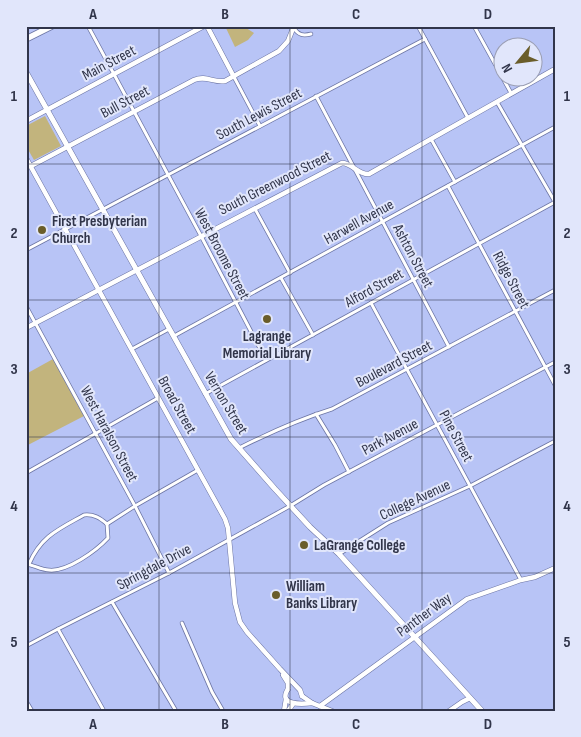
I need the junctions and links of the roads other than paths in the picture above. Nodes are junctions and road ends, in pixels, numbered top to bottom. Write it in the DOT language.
graph roads {
  1 [pos="52,26"];
  2 [pos="88,26"];
  3 [pos="205,26"];
  4 [pos="418,26"];
  5 [pos="474,26"];
  6 [pos="294,27"];
  7 [pos="311,34"];
  8 [pos="26,39"];
  9 [pos="424,39"];
  10 [pos="555,69"];
  11 [pos="26,72"];
  12 [pos="114,75"];
  13 [pos="234,77"];
  14 [pos="511,93"];
  15 [pos="316,96"];
  16 [pos="497,102"];
  17 [pos="47,110"];
  18 [pos="134,111"];
  19 [pos="468,118"];
  20 [pos="26,121"];
  21 [pos="260,126"];
  22 [pos="555,127"];
  23 [pos="431,139"];
  24 [pos="522,145"];
  25 [pos="68,147"];
  26 [pos="26,158"];
  27 [pos="28,167"];
  28 [pos="354,168"];
  29 [pos="168,175"];
  30 [pos="455,182"];
  31 [pos="448,186"];
  32 [pos="555,202"];
  33 [pos="254,208"];
  34 [pos="103,209"];
  35 [pos="382,222"];
  36 [pos="66,229"];
  37 [pos="201,236"];
  38 [pos="480,244"];
  39 [pos="26,250"];
  40 [pos="136,270"];
  41 [pos="290,273"];
  42 [pos="281,278"];
  43 [pos="413,280"];
  44 [pos="98,290"];
  45 [pos="555,290"];
  46 [pos="236,302"];
  47 [pos="371,303"];
  48 [pos="26,306"];
  49 [pos="515,311"];
  50 [pos="36,322"];
  51 [pos="26,328"];
  52 [pos="169,329"];
  53 [pos="313,334"];
  54 [pos="173,337"];
  55 [pos="449,347"];
  56 [pos="132,349"];
  57 [pos="266,360"];
  58 [pos="555,362"];
  59 [pos="545,368"];
  60 [pos="408,370"];
  61 [pos="555,385"];
  62 [pos="205,394"];
  63 [pos="158,398"];
  64 [pos="316,414"];
  65 [pos="437,425"];
  66 [pos="96,434"];
  67 [pos="555,441"];
  68 [pos="238,448"];
  69 [pos="198,470"];
  70 [pos="349,472"];
  71 [pos="26,473"];
  72 [pos="470,486"];
  73 [pos="135,506"];
  74 [pos="290,506"];
  75 [pos="107,524"];
  76 [pos="229,540"];
  77 [pos="339,554"];
  78 [pos="28,564"];
  79 [pos="555,568"];
  80 [pos="169,573"];
  81 [pos="520,580"];
  82 [pos="112,602"];
  83 [pos="182,623"];
  84 [pos="58,629"];
  85 [pos="415,637"];
  86 [pos="26,646"];
  87 [pos="280,669"];
  88 [pos="297,688"];
  89 [pos="288,689"];
  90 [pos="302,696"];
  91 [pos="286,697"];
  92 [pos="470,698"];
  93 [pos="26,701"];
  94 [pos="295,703"];
  95 [pos="312,703"];
  96 [pos="320,706"];
  97 [pos="32,711"];
  98 [pos="104,711"];
  99 [pos="176,711"];
  100 [pos="223,711"];
  101 [pos="284,711"];
  102 [pos="288,711"];
  103 [pos="332,711"];
  104 [pos="449,711"];
  105 [pos="482,711"];
  1 -- 8 [label="highway"];
  2 -- 12 [label="street, West Broome Street"];
  3 -- 12 [label="street, Main Street"];
  3 -- 13 [label="street"];
  4 -- 9 [label="street"];
  5 -- 14 [label="street"];
  6 -- 7 [label="street"];
  6 -- 13 [label="street"];
  9 -- 15 [label="street, South Lewis Street"];
  9 -- 19 [label="street"];
  10 -- 14 [label="street, South Greenwood Street"];
  11 -- 17 [label="main road, Vernon Street"];
  12 -- 17 [label="street, Main Street"];
  12 -- 18 [label="street, West Broome Street"];
  13 -- 18 [label="street, Bull Street"];
  13 -- 21 [label="street"];
  14 -- 16 [label="street, South Greenwood Street"];
  15 -- 21 [label="street, South Lewis Street"];
  15 -- 28 [label="street, Ashton Street"];
  16 -- 19 [label="street, South Greenwood Street"];
  16 -- 24 [label="street"];
  17 -- 20 [label="street, Main Street"];
  17 -- 25 [label="main road, Vernon Street"];
  18 -- 25 [label="street, Bull Street"];
  18 -- 29 [label="street, West Broome Street"];
  19 -- 23 [label="street, South Greenwood Street"];
  21 -- 29 [label="street, South Lewis Street"];
  22 -- 24 [label="street, Harwell Avenue"];
  23 -- 28 [label="street, South Greenwood Street"];
  23 -- 30 [label="street"];
  24 -- 30 [label="street, Harwell Avenue"];
  24 -- 32 [label="street"];
  25 -- 27 [label="street, Bull Street"];
  25 -- 34 [label="main road, Vernon Street"];
  26 -- 27 [label="street, Broad Street"];
  27 -- 36 [label="street, Broad Street"];
  28 -- 33 [label="street, South Greenwood Street"];
  28 -- 35 [label="street, Ashton Street"];
  29 -- 34 [label="street, South Lewis Street"];
  29 -- 37 [label="street, West Broome Street"];
  30 -- 31 [label="street, Harwell Avenue"];
  31 -- 35 [label="street, Harwell Avenue"];
  31 -- 38 [label="street, Ridge Street"];
  32 -- 38 [label="street, Alford Street"];
  33 -- 37 [label="street, South Greenwood Street"];
  33 -- 41 [label="street"];
  34 -- 36 [label="street, South Lewis Street"];
  34 -- 40 [label="main road, Vernon Street"];
  35 -- 41 [label="street, Harwell Avenue"];
  35 -- 43 [label="street, Ashton Street"];
  36 -- 39 [label="street, South Lewis Street"];
  36 -- 44 [label="street, Broad Street"];
  37 -- 40 [label="street, South Greenwood Street"];
  37 -- 46 [label="street, West Broome Street"];
  38 -- 43 [label="street, Alford Street"];
  38 -- 49 [label="street, Ridge Street"];
  40 -- 44 [label="street, South Greenwood Street"];
  40 -- 52 [label="main road, Vernon Street"];
  41 -- 42 [label="street, Harwell Avenue"];
  42 -- 46 [label="street, Harwell Avenue"];
  42 -- 53 [label="street"];
  43 -- 47 [label="street, Alford Street"];
  43 -- 55 [label="street, Ashton Street"];
  44 -- 50 [label="street, South Greenwood Street"];
  44 -- 56 [label="street, Broad Street"];
  45 -- 49 [label="street, Boulevard Street"];
  46 -- 54 [label="street, Harwell Avenue"];
  46 -- 57 [label="street, West Broome Street"];
  47 -- 53 [label="street, Alford Street"];
  47 -- 60 [label="street, Pine Street"];
  48 -- 50 [label="street, West Haralson Street"];
  49 -- 55 [label="street, Boulevard Street"];
  49 -- 59 [label="street, Ridge Street"];
  50 -- 51 [label="street, South Greenwood Street"];
  50 -- 66 [label="street, West Haralson Street"];
  52 -- 54 [label="main road, Vernon Street"];
  52 -- 56 [label="street"];
  53 -- 57 [label="street, Alford Street"];
  54 -- 62 [label="main road, Vernon Street"];
  55 -- 60 [label="street, Boulevard Street"];
  56 -- 63 [label="street, Broad Street"];
  57 -- 62 [label="street, Alford Street"];
  58 -- 59 [label="street, Park Avenue"];
  59 -- 61 [label="street, Ridge Street"];
  59 -- 65 [label="street, Park Avenue"];
  60 -- 64 [label="street, Boulevard Street"];
  60 -- 65 [label="street, Pine Street"];
  62 -- 68 [label="main road, Vernon Street"];
  63 -- 66 [label="street"];
  63 -- 69 [label="street, Broad Street"];
  64 -- 68 [label="street, Boulevard Street"];
  64 -- 70 [label="street"];
  65 -- 70 [label="street, Park Avenue"];
  65 -- 72 [label="street, Pine Street"];
  66 -- 71 [label="street"];
  66 -- 73 [label="street, West Haralson Street"];
  67 -- 72 [label="street, College Avenue"];
  68 -- 74 [label="main road, Vernon Street"];
  69 -- 73 [label="street"];
  69 -- 76 [label="street, Broad Street"];
  70 -- 74 [label="street, Park Avenue"];
  72 -- 77 [label="street, College Avenue"];
  72 -- 81 [label="street, Pine Street"];
  73 -- 75 [label="street"];
  73 -- 80 [label="street, West Haralson Street"];
  74 -- 76 [label="street, Springdale Drive"];
  74 -- 77 [label="main road, Vernon Street"];
  75 -- 78 [label="street"];
  75 -- 78 [label="street"];
  76 -- 80 [label="street, Springdale Drive"];
  76 -- 87 [label="street, Broad Street"];
  77 -- 85 [label="main road, Vernon Street"];
  79 -- 81 [label="street, Panther Way"];
  80 -- 82 [label="street, Springdale Drive"];
  81 -- 85 [label="street, Panther Way"];
  82 -- 84 [label="street, Springdale Drive"];
  82 -- 99 [label="street"];
  83 -- 100 [label="street"];
  84 -- 86 [label="street, Springdale Drive"];
  84 -- 98 [label="street"];
  85 -- 92 [label="main road, Vernon Street"];
  85 -- 96 [label="street, Panther Way"];
  87 -- 88 [label="street, Broad Street"];
  87 -- 89 [label="street, Broad Street"];
  88 -- 89 [label="street"];
  88 -- 90 [label="street"];
  89 -- 91 [label="street"];
  90 -- 94 [label="street"];
  90 -- 95 [label="street"];
  91 -- 94 [label="street"];
  91 -- 101 [label="street"];
  92 -- 104 [label="street"];
  92 -- 105 [label="main road, Vernon Street"];
  93 -- 97 [label="street"];
  94 -- 95 [label="street"];
  94 -- 102 [label="street"];
  95 -- 96 [label="street"];
  96 -- 103 [label="street"];
}
